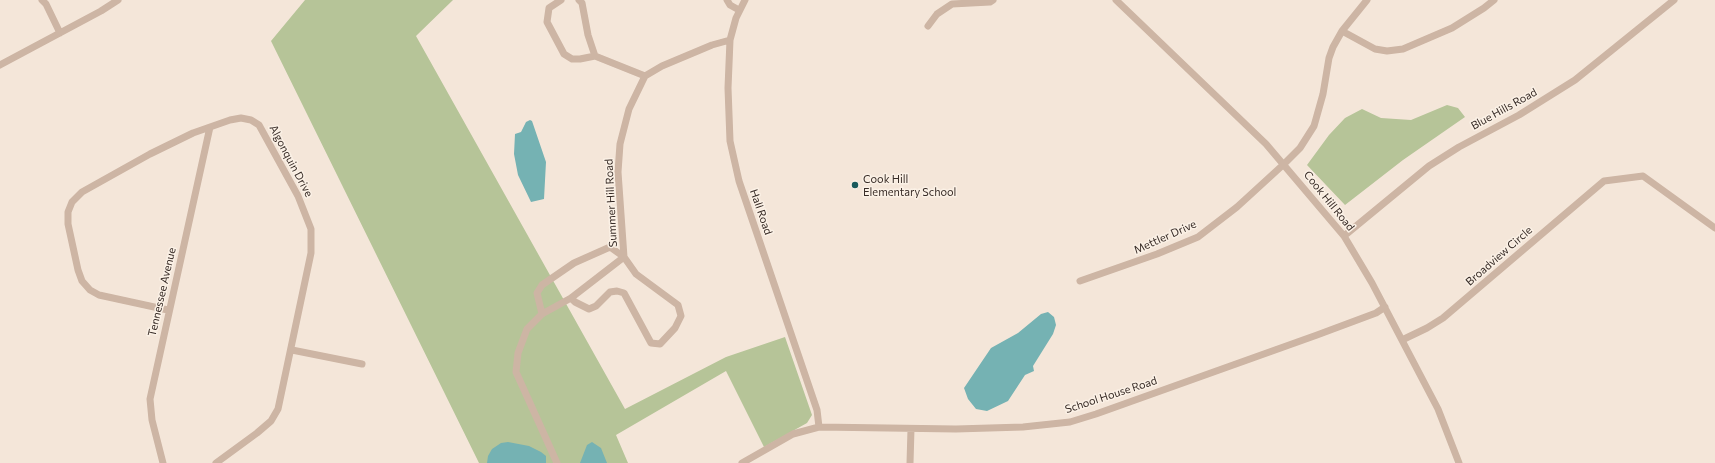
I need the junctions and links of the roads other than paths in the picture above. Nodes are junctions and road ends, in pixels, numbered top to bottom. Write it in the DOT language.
graph roads {
  1 [pos="42,0"];
  2 [pos="118,0"];
  3 [pos="561,0"];
  4 [pos="579,0"];
  5 [pos="726,0"];
  6 [pos="745,0"];
  7 [pos="993,0"];
  8 [pos="1116,0"];
  9 [pos="1367,0"];
  10 [pos="1494,0"];
  11 [pos="1674,0"];
  12 [pos="739,10"];
  13 [pos="928,26"];
  14 [pos="1342,31"];
  15 [pos="60,33"];
  16 [pos="730,40"];
  17 [pos="595,56"];
  18 [pos="0,65"];
  19 [pos="645,76"];
  20 [pos="210,127"];
  21 [pos="1284,164"];
  22 [pos="1715,228"];
  23 [pos="1344,236"];
  24 [pos="624,257"];
  25 [pos="1080,281"];
  26 [pos="571,298"];
  27 [pos="1385,307"];
  28 [pos="168,310"];
  29 [pos="542,314"];
  30 [pos="1402,340"];
  31 [pos="292,350"];
  32 [pos="362,364"];
  33 [pos="819,427"];
  34 [pos="910,429"];
  35 [pos="163,463"];
  36 [pos="216,463"];
  37 [pos="557,463"];
  38 [pos="742,463"];
  39 [pos="910,463"];
  40 [pos="1459,463"];
  1 -- 15 [label="street"];
  2 -- 15 [label="street"];
  3 -- 17 [label="street"];
  4 -- 17 [label="street"];
  5 -- 12 [label="street"];
  6 -- 12 [label="street, Hall Road"];
  7 -- 13 [label="street"];
  8 -- 21 [label="street, Cook Hill Road"];
  9 -- 14 [label="street, Mettler Drive"];
  10 -- 14 [label="street"];
  11 -- 23 [label="street, Blue Hills Road"];
  12 -- 16 [label="street, Hall Road"];
  14 -- 21 [label="street, Mettler Drive"];
  15 -- 18 [label="street"];
  16 -- 19 [label="street"];
  16 -- 33 [label="street, Hall Road"];
  17 -- 19 [label="street"];
  19 -- 24 [label="street, Summer Hill Road"];
  20 -- 28 [label="street, Tennessee Avenue"];
  20 -- 28 [label="street, Algonquin Drive"];
  20 -- 31 [label="street, Algonquin Drive"];
  21 -- 23 [label="street, Cook Hill Road"];
  21 -- 25 [label="street, Mettler Drive"];
  22 -- 30 [label="street, Broadview Circle"];
  23 -- 27 [label="street, Cook Hill Road"];
  24 -- 26 [label="street, Summer Hill Road"];
  24 -- 26 [label="street"];
  24 -- 29 [label="street"];
  26 -- 29 [label="street, Summer Hill Road"];
  27 -- 30 [label="street, Cook Hill Road"];
  27 -- 34 [label="street, School House Road"];
  28 -- 35 [label="street, Tennessee Avenue"];
  29 -- 37 [label="street, Summer Hill Road"];
  30 -- 40 [label="street, Cook Hill Road"];
  31 -- 32 [label="street"];
  31 -- 36 [label="street, Algonquin Drive"];
  33 -- 34 [label="street, School House Road"];
  33 -- 38 [label="street, School House Road"];
  34 -- 39 [label="street"];
}
